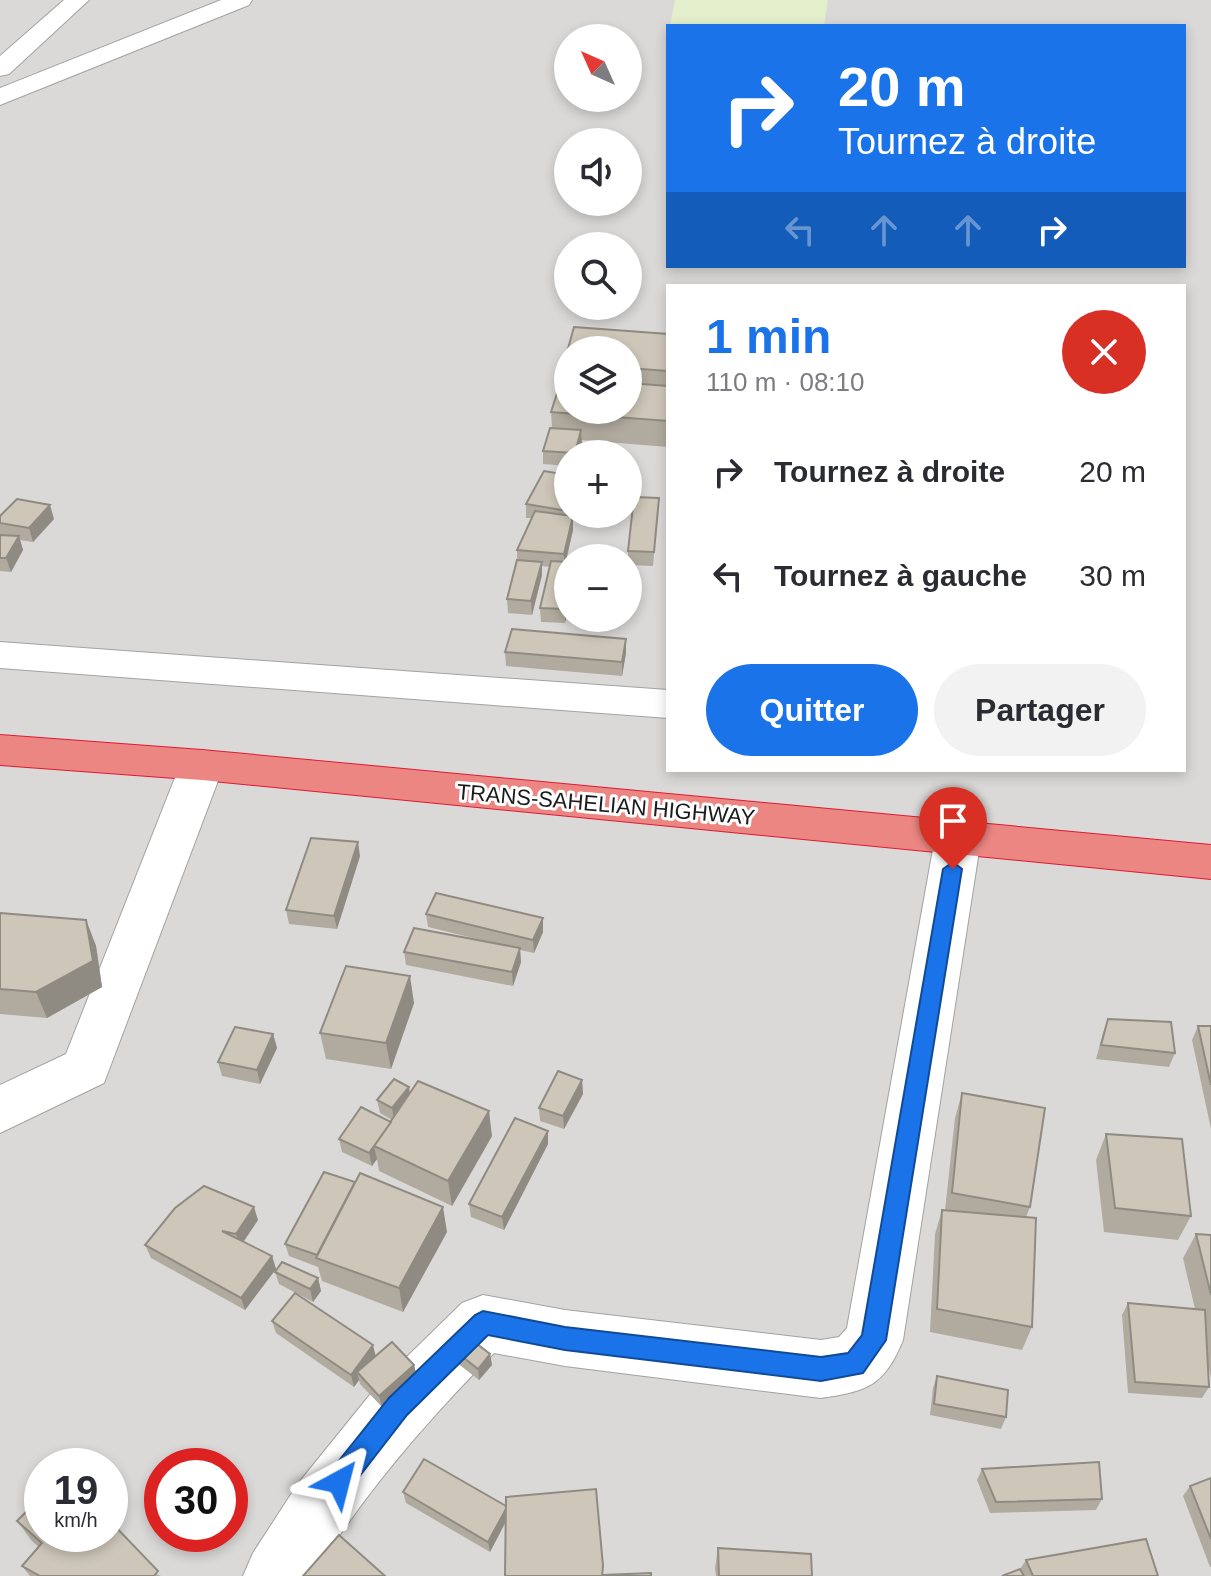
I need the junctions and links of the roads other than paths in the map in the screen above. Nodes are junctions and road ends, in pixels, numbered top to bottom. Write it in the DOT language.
graph roads {
  1 [pos="78,0"];
  2 [pos="241,0"];
  3 [pos="0,69"];
  4 [pos="0,97"];
  5 [pos="0,655"];
  6 [pos="666,704"];
  7 [pos="0,750"];
  8 [pos="202,765"];
  9 [pos="958,838"];
  10 [pos="1211,862"];
  11 [pos="0,1110"];
  12 [pos="276,1576"];
  1 -- 3 [label="street"];
  2 -- 4 [label="street"];
  5 -- 6 [label="street"];
  7 -- 8 [label="highway, TRANS-SAHELIAN HIGHWAY"];
  8 -- 9 [label="highway, TRANS-SAHELIAN HIGHWAY"];
  8 -- 11 [label="street"];
  9 -- 10 [label="highway, TRANS-SAHELIAN HIGHWAY"];
  9 -- 12 [label="street"];
}
